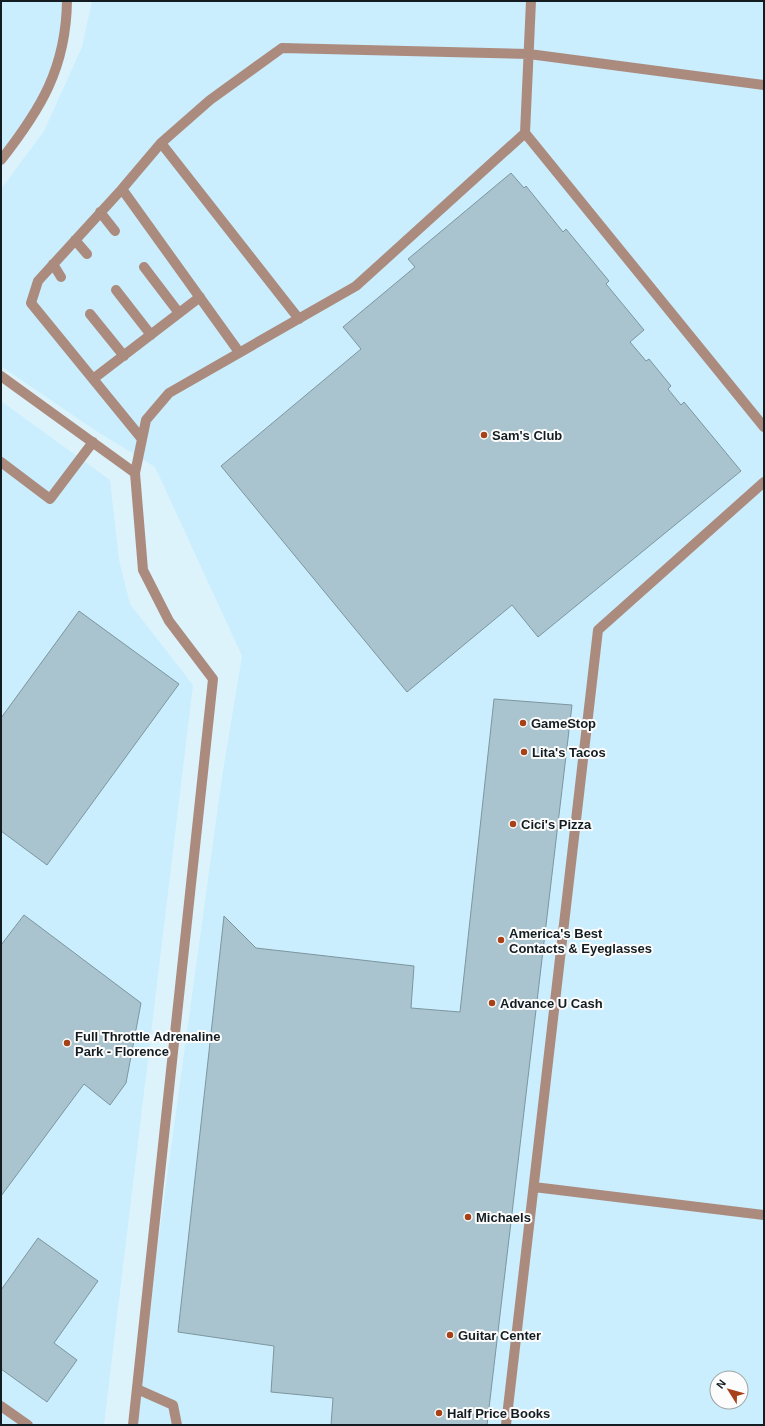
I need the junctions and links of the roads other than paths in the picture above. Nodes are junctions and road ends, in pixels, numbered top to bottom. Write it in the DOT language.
graph roads {
  1 [pos="67,1"];
  2 [pos="531,1"];
  3 [pos="529,54"];
  4 [pos="764,85"];
  5 [pos="525,133"];
  6 [pos="161,143"];
  7 [pos="1,160"];
  8 [pos="122,189"];
  9 [pos="100,212"];
  10 [pos="115,230"];
  11 [pos="76,240"];
  12 [pos="87,254"];
  13 [pos="53,264"];
  14 [pos="144,268"];
  15 [pos="61,277"];
  16 [pos="116,290"];
  17 [pos="200,297"];
  18 [pos="179,313"];
  19 [pos="90,314"];
  20 [pos="299,319"];
  21 [pos="151,335"];
  22 [pos="239,352"];
  23 [pos="124,356"];
  24 [pos="1,376"];
  25 [pos="93,379"];
  26 [pos="764,427"];
  27 [pos="142,439"];
  28 [pos="93,442"];
  29 [pos="1,462"];
  30 [pos="135,473"];
  31 [pos="764,482"];
  32 [pos="534,1188"];
  33 [pos="764,1215"];
  34 [pos="137,1389"];
  35 [pos="1,1406"];
  36 [pos="28,1425"];
  37 [pos="133,1425"];
  38 [pos="177,1425"];
  39 [pos="506,1425"];
  1 -- 7 [label="street"];
  2 -- 3 [label="street"];
  3 -- 4 [label="street"];
  3 -- 5 [label="street"];
  3 -- 6 [label="street"];
  5 -- 20 [label="street"];
  5 -- 26 [label="street"];
  6 -- 8 [label="street"];
  6 -- 20 [label="street"];
  8 -- 9 [label="street"];
  8 -- 17 [label="street"];
  9 -- 10 [label="street"];
  9 -- 11 [label="street"];
  11 -- 12 [label="street"];
  11 -- 13 [label="street"];
  13 -- 15 [label="street"];
  13 -- 25 [label="street"];
  14 -- 18 [label="street"];
  16 -- 21 [label="street"];
  17 -- 18 [label="street"];
  17 -- 22 [label="street"];
  18 -- 21 [label="street"];
  19 -- 23 [label="street"];
  20 -- 22 [label="street"];
  21 -- 23 [label="street"];
  22 -- 27 [label="street"];
  23 -- 25 [label="street"];
  24 -- 28 [label="street"];
  25 -- 27 [label="street"];
  27 -- 30 [label="street"];
  28 -- 29 [label="street"];
  28 -- 30 [label="street"];
  30 -- 34 [label="street"];
  31 -- 32 [label="street"];
  32 -- 33 [label="street"];
  32 -- 39 [label="street"];
  34 -- 37 [label="street"];
  34 -- 38 [label="street"];
  35 -- 36 [label="street"];
}
